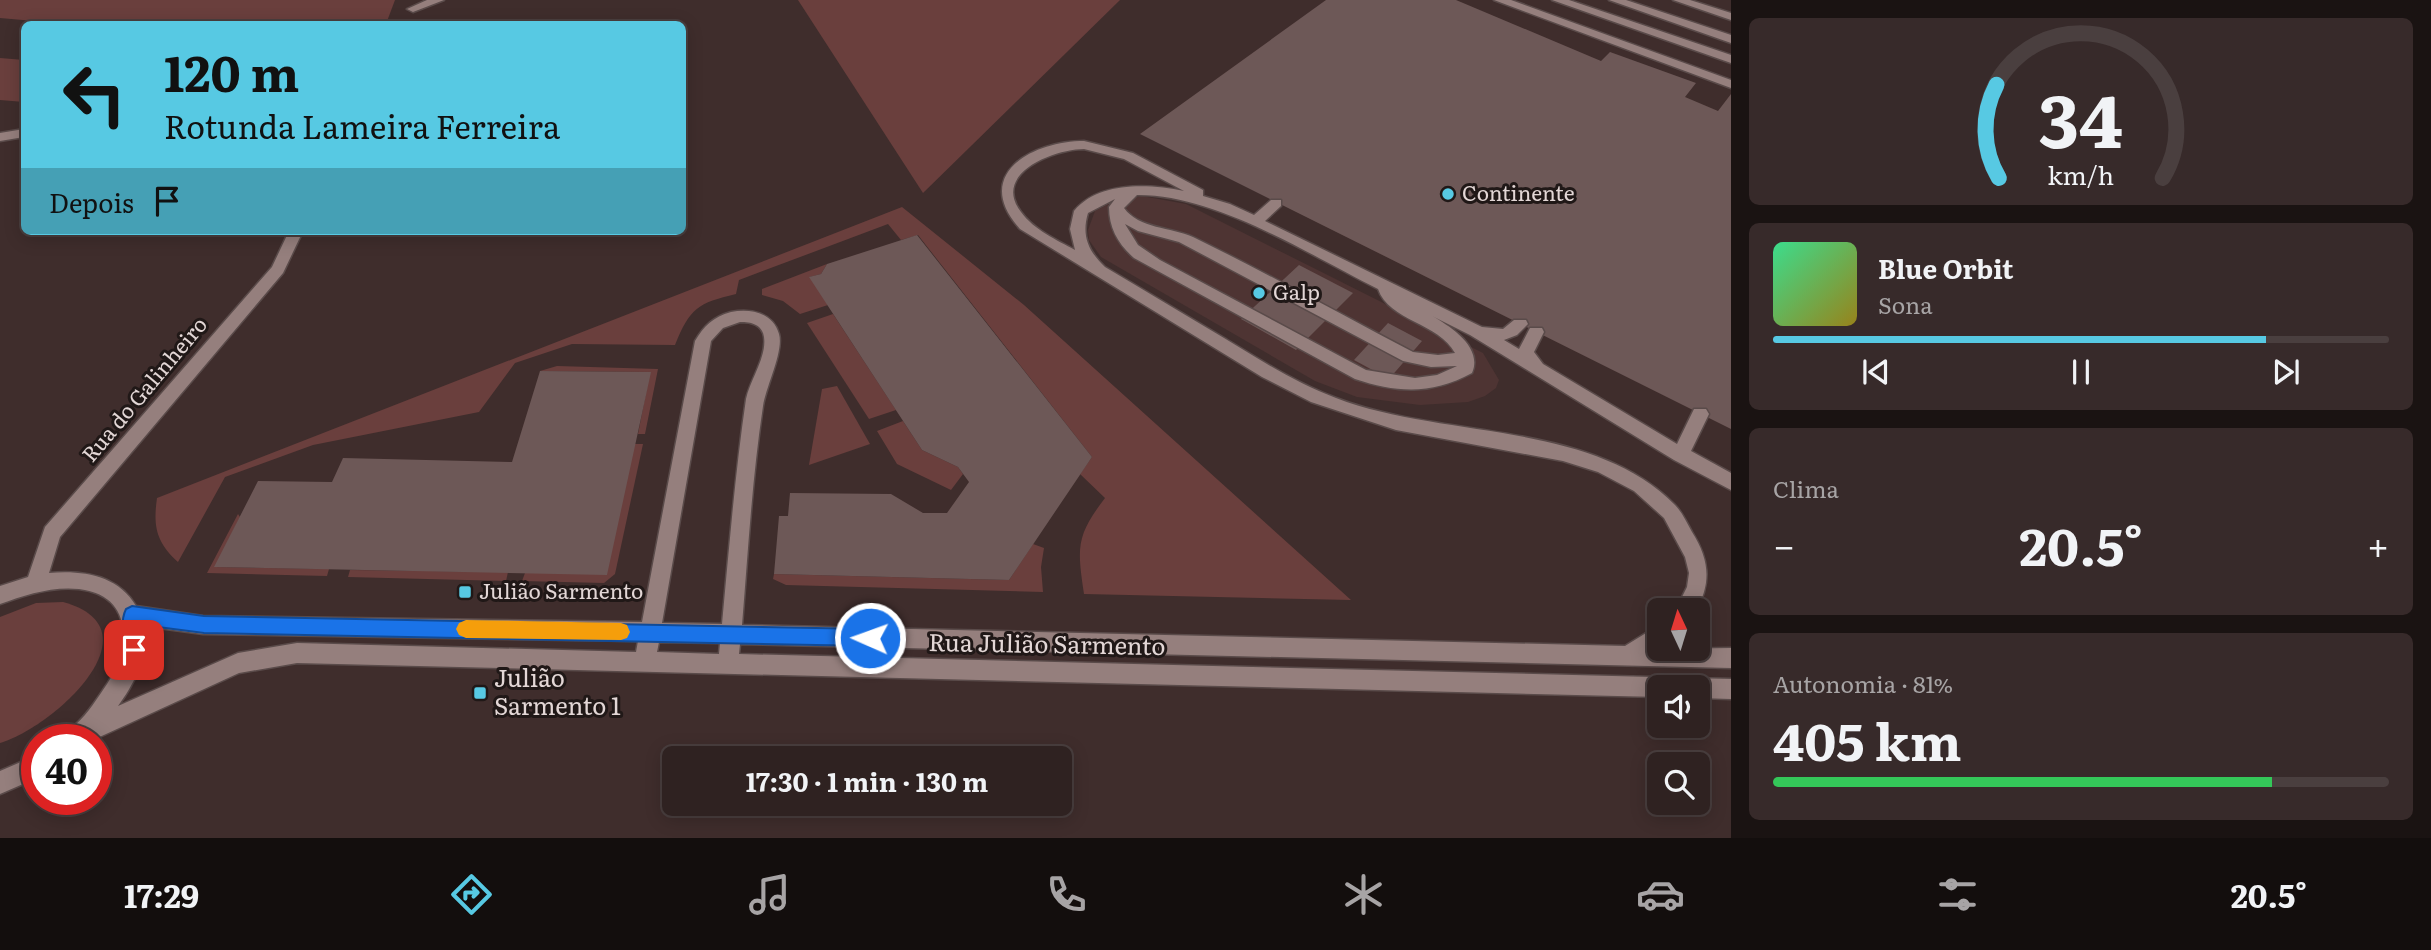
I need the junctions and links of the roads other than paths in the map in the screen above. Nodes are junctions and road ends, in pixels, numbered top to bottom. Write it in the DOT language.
graph roads {
  1 [pos="438,0"];
  2 [pos="1500,0"];
  3 [pos="1558,0"];
  4 [pos="1615,0"];
  5 [pos="1679,0"];
  6 [pos="413,10"];
  7 [pos="1731,17"];
  8 [pos="1731,39"];
  9 [pos="1731,59"];
  10 [pos="1731,84"];
  11 [pos="21,134"];
  12 [pos="0,137"];
  13 [pos="1135,190"];
  14 [pos="1276,202"];
  15 [pos="1116,207"];
  16 [pos="1226,207"];
  17 [pos="1256,221"];
  18 [pos="294,235"];
  19 [pos="1100,271"];
  20 [pos="1373,278"];
  21 [pos="1520,324"];
  22 [pos="1476,331"];
  23 [pos="1536,332"];
  24 [pos="1466,356"];
  25 [pos="1540,370"];
  26 [pos="1700,414"];
  27 [pos="1680,455"];
  28 [pos="1731,482"];
  29 [pos="36,582"];
  30 [pos="0,595"];
  31 [pos="1694,598"];
  32 [pos="132,615"];
  33 [pos="650,632"];
  34 [pos="731,634"];
  35 [pos="1647,642"];
  36 [pos="1627,656"];
  37 [pos="1731,658"];
  38 [pos="645,662"];
  39 [pos="728,663"];
  40 [pos="1647,687"];
  41 [pos="1710,688"];
  42 [pos="1731,689"];
  43 [pos="88,724"];
  44 [pos="105,724"];
  45 [pos="21,773"];
  46 [pos="0,783"];
  1 -- 6 [label="street"];
  2 -- 10 [label="street"];
  3 -- 9 [label="street"];
  4 -- 8 [label="street"];
  5 -- 7 [label="street"];
  11 -- 12 [label="street"];
  13 -- 15 [label="street"];
  13 -- 16 [label="street"];
  13 -- 19 [label="street"];
  14 -- 17 [label="street"];
  15 -- 24 [label="street"];
  15 -- 24 [label="street"];
  16 -- 17 [label="street"];
  16 -- 19 [label="street"];
  17 -- 20 [label="street"];
  18 -- 29 [label="street, Rua do Galinheiro"];
  19 -- 31 [label="street"];
  20 -- 22 [label="street"];
  20 -- 24 [label="street"];
  21 -- 22 [label="street"];
  22 -- 25 [label="street"];
  23 -- 25 [label="street"];
  25 -- 27 [label="street"];
  26 -- 27 [label="street"];
  27 -- 28 [label="street"];
  29 -- 30 [label="street"];
  29 -- 32 [label="street"];
  32 -- 33 [label="street, Rua Julião Sarmento"];
  32 -- 43 [label="street"];
  33 -- 34 [label="street, Rua Julião Sarmento"];
  33 -- 34 [label="street"];
  33 -- 38 [label="street"];
  34 -- 36 [label="street, Rua Julião Sarmento"];
  34 -- 39 [label="street"];
  35 -- 36 [label="street"];
  36 -- 37 [label="street, Rua Julião Sarmento"];
  38 -- 39 [label="street, Rua Julião Sarmento"];
  38 -- 44 [label="street, Rua Julião Sarmento"];
  39 -- 40 [label="street, Rua Julião Sarmento"];
  41 -- 42 [label="street, Rua Julião Sarmento"];
  45 -- 46 [label="street"];
}
